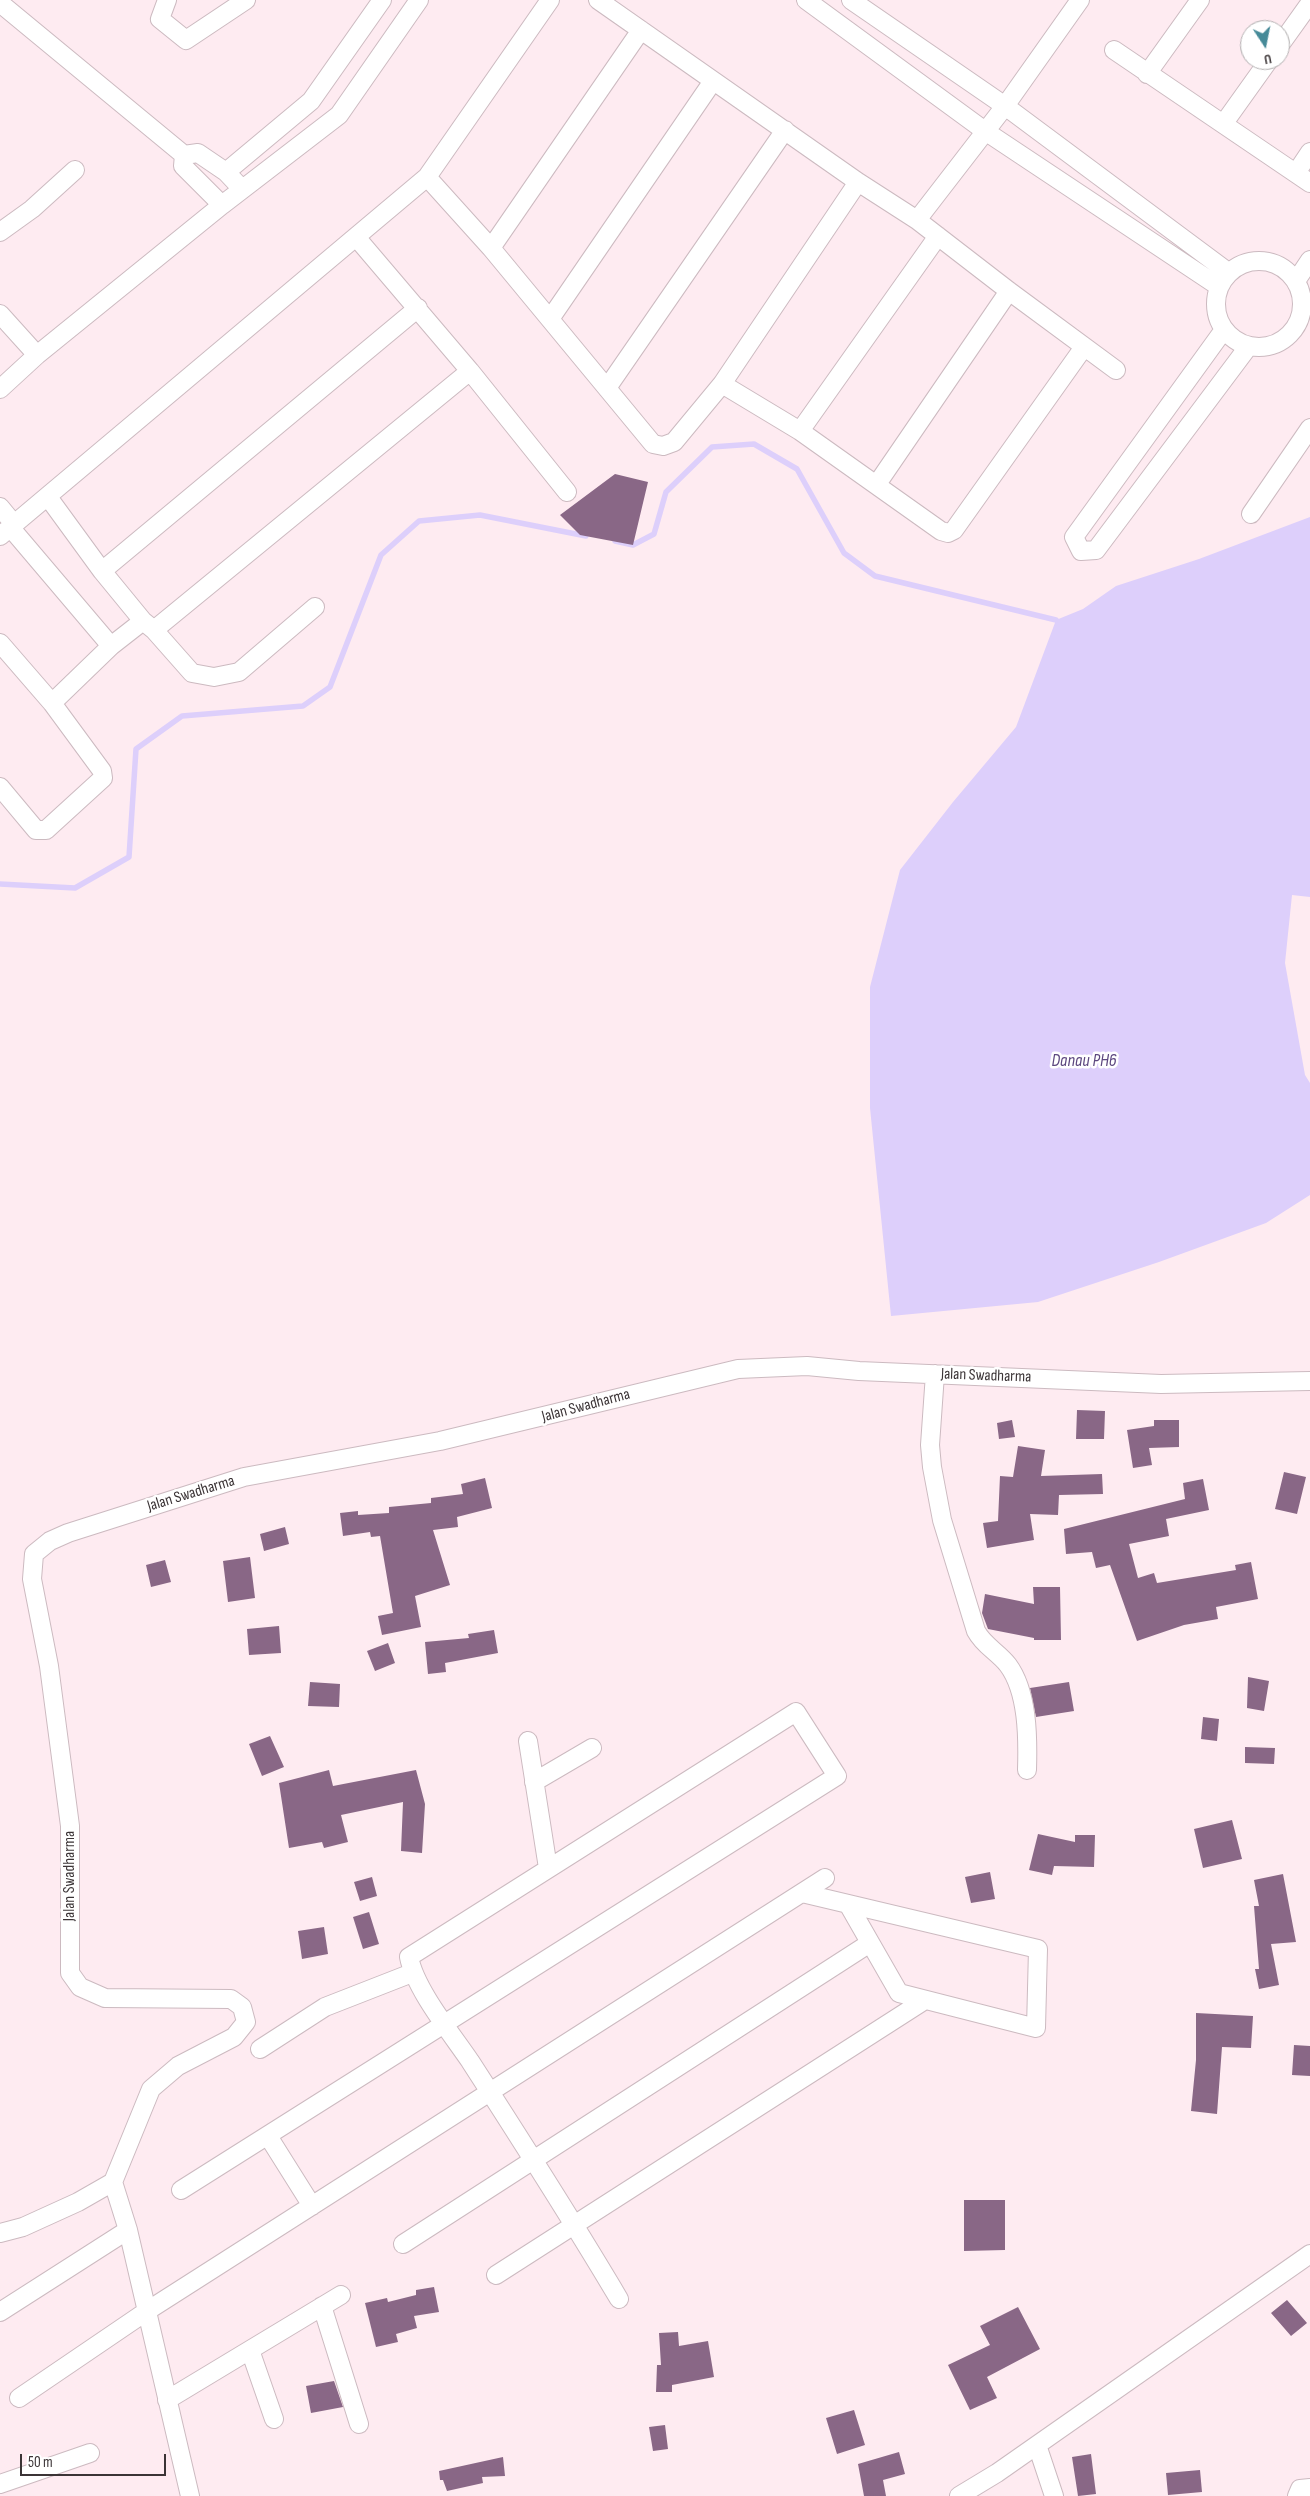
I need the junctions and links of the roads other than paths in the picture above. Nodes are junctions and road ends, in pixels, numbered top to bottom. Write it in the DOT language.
graph roads {
  1 [pos="167,0"];
  2 [pos="246,0"];
  3 [pos="382,0"];
  4 [pos="419,0"];
  5 [pos="550,0"];
  6 [pos="598,0"];
  7 [pos="806,0"];
  8 [pos="851,0"];
  9 [pos="1080,0"];
  10 [pos="1200,0"];
  11 [pos="0,3"];
  12 [pos="1310,3"];
  13 [pos="641,30"];
  14 [pos="1290,31"];
  15 [pos="1114,50"];
  16 [pos="1262,70"];
  17 [pos="1147,74"];
  18 [pos="713,80"];
  19 [pos="1005,106"];
  20 [pos="1224,123"];
  21 [pos="785,130"];
  22 [pos="985,131"];
  23 [pos="1310,152"];
  24 [pos="184,155"];
  25 [pos="75,170"];
  26 [pos="226,172"];
  27 [pos="427,176"];
  28 [pos="1303,178"];
  29 [pos="858,182"];
  30 [pos="242,189"];
  31 [pos="222,205"];
  32 [pos="917,220"];
  33 [pos="0,232"];
  34 [pos="938,236"];
  35 [pos="356,237"];
  36 [pos="491,248"];
  37 [pos="1310,260"];
  38 [pos="1223,279"];
  39 [pos="1296,281"];
  40 [pos="1009,291"];
  41 [pos="418,308"];
  42 [pos="0,314"];
  43 [pos="550,319"];
  44 [pos="1223,331"];
  45 [pos="1084,347"];
  46 [pos="1248,347"];
  47 [pos="37,355"];
  48 [pos="1116,370"];
  49 [pos="470,371"];
  50 [pos="722,384"];
  51 [pos="607,388"];
  52 [pos="0,389"];
  53 [pos="1310,428"];
  54 [pos="800,431"];
  55 [pos="877,484"];
  56 [pos="567,492"];
  57 [pos="48,497"];
  58 [pos="0,507"];
  59 [pos="1251,514"];
  60 [pos="8,529"];
  61 [pos="102,571"];
  62 [pos="315,607"];
  63 [pos="148,625"];
  64 [pos="0,643"];
  65 [pos="111,646"];
  66 [pos="52,703"];
  67 [pos="0,787"];
  68 [pos="935,1374"];
  69 [pos="1310,1380"];
  70 [pos="528,1741"];
  71 [pos="592,1748"];
  72 [pos="1027,1770"];
  73 [pos="534,1782"];
  74 [pos="548,1868"];
  75 [pos="825,1878"];
  76 [pos="802,1893"];
  77 [pos="848,1904"];
  78 [pos="870,1943"];
  79 [pos="412,1973"];
  80 [pos="925,2000"];
  81 [pos="446,2024"];
  82 [pos="260,2049"];
  83 [pos="490,2092"];
  84 [pos="268,2136"];
  85 [pos="532,2160"];
  86 [pos="113,2182"];
  87 [pos="181,2190"];
  88 [pos="312,2206"];
  89 [pos="575,2225"];
  90 [pos="128,2230"];
  91 [pos="0,2233"];
  92 [pos="403,2244"];
  93 [pos="1310,2254"];
  94 [pos="496,2275"];
  95 [pos="340,2295"];
  96 [pos="619,2299"];
  97 [pos="322,2306"];
  98 [pos="147,2311"];
  99 [pos="0,2312"];
  100 [pos="250,2350"];
  101 [pos="19,2398"];
  102 [pos="167,2400"];
  103 [pos="274,2419"];
  104 [pos="359,2424"];
  105 [pos="1037,2445"];
  106 [pos="90,2453"];
  107 [pos="0,2484"];
  108 [pos="1310,2488"];
  109 [pos="190,2496"];
  110 [pos="959,2496"];
  111 [pos="1054,2496"];
  112 [pos="1297,2496"];
  1 -- 2 [label="street"];
  3 -- 26 [label="street"];
  4 -- 30 [label="street"];
  5 -- 27 [label="street"];
  6 -- 13 [label="street"];
  7 -- 22 [label="street"];
  8 -- 19 [label="street"];
  9 -- 19 [label="street"];
  10 -- 17 [label="street"];
  11 -- 24 [label="street"];
  12 -- 14 [label="street"];
  13 -- 18 [label="street"];
  13 -- 36 [label="street"];
  15 -- 17 [label="street"];
  16 -- 20 [label="street"];
  17 -- 20 [label="street"];
  18 -- 21 [label="street"];
  18 -- 43 [label="street"];
  19 -- 22 [label="street"];
  19 -- 38 [label="street"];
  20 -- 28 [label="street"];
  21 -- 29 [label="street"];
  21 -- 51 [label="street"];
  22 -- 32 [label="street"];
  22 -- 38 [label="street"];
  23 -- 28 [label="street"];
  24 -- 26 [label="street"];
  24 -- 31 [label="street"];
  25 -- 33 [label="street"];
  26 -- 30 [label="street"];
  27 -- 35 [label="street"];
  27 -- 36 [label="street"];
  29 -- 32 [label="street"];
  29 -- 50 [label="street"];
  30 -- 31 [label="street"];
  31 -- 47 [label="street"];
  32 -- 34 [label="street"];
  34 -- 40 [label="street"];
  34 -- 54 [label="street"];
  35 -- 41 [label="street"];
  35 -- 57 [label="street"];
  36 -- 43 [label="street"];
  37 -- 39 [label="street"];
  38 -- 39 [label="street"];
  38 -- 44 [label="street"];
  39 -- 46 [label="street"];
  40 -- 45 [label="street"];
  40 -- 55 [label="street"];
  41 -- 49 [label="street"];
  41 -- 61 [label="street"];
  42 -- 47 [label="street"];
  43 -- 51 [label="street"];
  44 -- 46 [label="street"];
  44 -- 46 [label="street"];
  45 -- 48 [label="street"];
  45 -- 55 [label="street"];
  47 -- 52 [label="street"];
  49 -- 56 [label="street"];
  49 -- 63 [label="street"];
  50 -- 51 [label="street"];
  50 -- 54 [label="street"];
  53 -- 59 [label="street"];
  54 -- 55 [label="street"];
  57 -- 60 [label="street"];
  57 -- 61 [label="street"];
  58 -- 60 [label="street"];
  60 -- 65 [label="street"];
  61 -- 63 [label="street"];
  62 -- 63 [label="street"];
  63 -- 65 [label="street"];
  64 -- 66 [label="street"];
  65 -- 66 [label="street"];
  66 -- 67 [label="street"];
  68 -- 69 [label="street, Jalan Swadharma"];
  68 -- 72 [label="street"];
  68 -- 86 [label="street, Jalan Swadharma"];
  70 -- 73 [label="street"];
  71 -- 73 [label="street"];
  73 -- 74 [label="street"];
  74 -- 79 [label="street"];
  74 -- 81 [label="street"];
  75 -- 76 [label="street"];
  76 -- 77 [label="street"];
  76 -- 83 [label="street"];
  77 -- 78 [label="street"];
  77 -- 80 [label="street"];
  78 -- 80 [label="street"];
  78 -- 85 [label="street"];
  79 -- 81 [label="street"];
  79 -- 82 [label="street"];
  80 -- 89 [label="street"];
  81 -- 83 [label="street"];
  81 -- 84 [label="street"];
  83 -- 85 [label="street"];
  83 -- 88 [label="street"];
  84 -- 87 [label="street"];
  84 -- 88 [label="street"];
  85 -- 89 [label="street"];
  85 -- 92 [label="street"];
  86 -- 90 [label="street"];
  86 -- 91 [label="street"];
  88 -- 98 [label="street"];
  89 -- 94 [label="street"];
  89 -- 96 [label="street"];
  90 -- 98 [label="street"];
  90 -- 99 [label="street"];
  93 -- 105 [label="street"];
  95 -- 97 [label="street"];
  97 -- 100 [label="street"];
  97 -- 104 [label="street"];
  98 -- 101 [label="street"];
  98 -- 102 [label="street"];
  100 -- 102 [label="street"];
  100 -- 103 [label="street"];
  102 -- 109 [label="street"];
  105 -- 110 [label="street"];
  105 -- 111 [label="street"];
  106 -- 107 [label="street"];
  108 -- 112 [label="street"];
}
